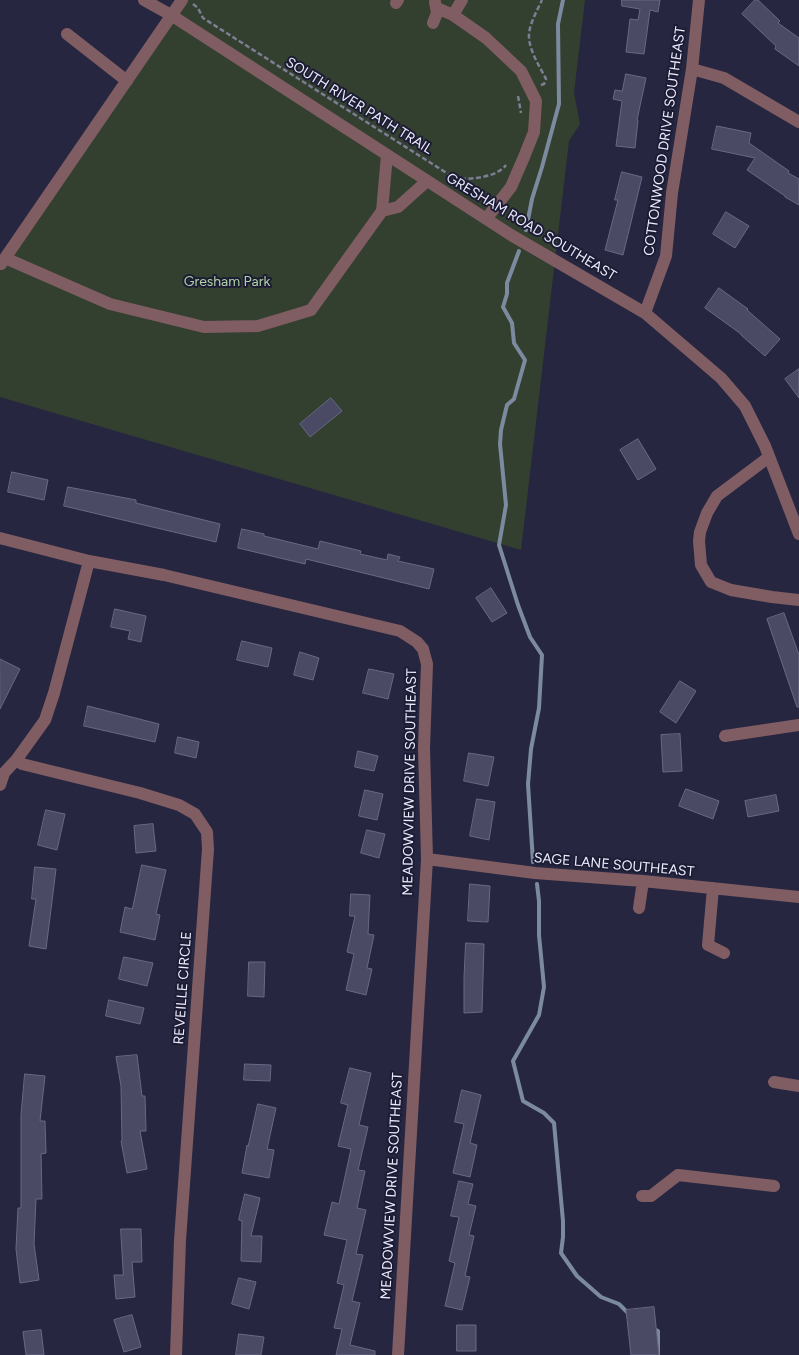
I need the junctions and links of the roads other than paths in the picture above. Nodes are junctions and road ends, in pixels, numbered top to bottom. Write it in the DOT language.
graph roads {
  1 [pos="144,0"];
  2 [pos="159,0"];
  3 [pos="182,0"];
  4 [pos="462,0"];
  5 [pos="699,0"];
  6 [pos="436,4"];
  7 [pos="171,15"];
  8 [pos="453,15"];
  9 [pos="433,23"];
  10 [pos="67,34"];
  11 [pos="692,69"];
  12 [pos="127,81"];
  13 [pos="799,122"];
  14 [pos="387,155"];
  15 [pos="427,181"];
  16 [pos="382,211"];
  17 [pos="486,218"];
  18 [pos="2,262"];
  19 [pos="645,313"];
  20 [pos="769,457"];
  21 [pos="794,507"];
  22 [pos="799,534"];
  23 [pos="0,538"];
  24 [pos="89,561"];
  25 [pos="799,600"];
  26 [pos="799,725"];
  27 [pos="725,736"];
  28 [pos="17,759"];
  29 [pos="0,785"];
  30 [pos="426,859"];
  31 [pos="643,881"];
  32 [pos="713,888"];
  33 [pos="799,897"];
  34 [pos="639,908"];
  35 [pos="724,953"];
  36 [pos="774,1082"];
  37 [pos="799,1086"];
  38 [pos="774,1186"];
  39 [pos="642,1196"];
  40 [pos="176,1355"];
  41 [pos="398,1355"];
  1 -- 7 [label="street"];
  2 -- 7 [label="street"];
  3 -- 7 [label="street"];
  4 -- 8 [label="street"];
  5 -- 11 [label="street, COTTONWOOD DRIVE SOUTHEAST"];
  6 -- 8 [label="street"];
  6 -- 9 [label="street"];
  7 -- 12 [label="street"];
  7 -- 14 [label="street, GRESHAM ROAD SOUTHEAST"];
  8 -- 17 [label="street"];
  10 -- 12 [label="street"];
  11 -- 13 [label="street"];
  11 -- 19 [label="street, COTTONWOOD DRIVE SOUTHEAST"];
  12 -- 18 [label="street"];
  14 -- 15 [label="street, GRESHAM ROAD SOUTHEAST"];
  14 -- 16 [label="street"];
  15 -- 16 [label="street"];
  15 -- 17 [label="street, GRESHAM ROAD SOUTHEAST"];
  16 -- 18 [label="street"];
  17 -- 19 [label="street, GRESHAM ROAD SOUTHEAST"];
  19 -- 20 [label="street, GRESHAM ROAD SOUTHEAST"];
  20 -- 21 [label="street, GRESHAM ROAD SOUTHEAST"];
  20 -- 25 [label="street"];
  21 -- 22 [label="street, GRESHAM ROAD SOUTHEAST"];
  23 -- 24 [label="street, MEADOWVIEW DRIVE SOUTHEAST"];
  24 -- 28 [label="street"];
  24 -- 30 [label="street, MEADOWVIEW DRIVE SOUTHEAST"];
  26 -- 27 [label="street"];
  28 -- 29 [label="street"];
  28 -- 40 [label="street, REVEILLE CIRCLE"];
  30 -- 31 [label="street, SAGE LANE SOUTHEAST"];
  30 -- 41 [label="street, MEADOWVIEW DRIVE SOUTHEAST"];
  31 -- 32 [label="street, SAGE LANE SOUTHEAST"];
  31 -- 34 [label="street"];
  32 -- 33 [label="street, SAGE LANE SOUTHEAST"];
  32 -- 35 [label="street"];
  36 -- 37 [label="street"];
  38 -- 39 [label="street"];
}
